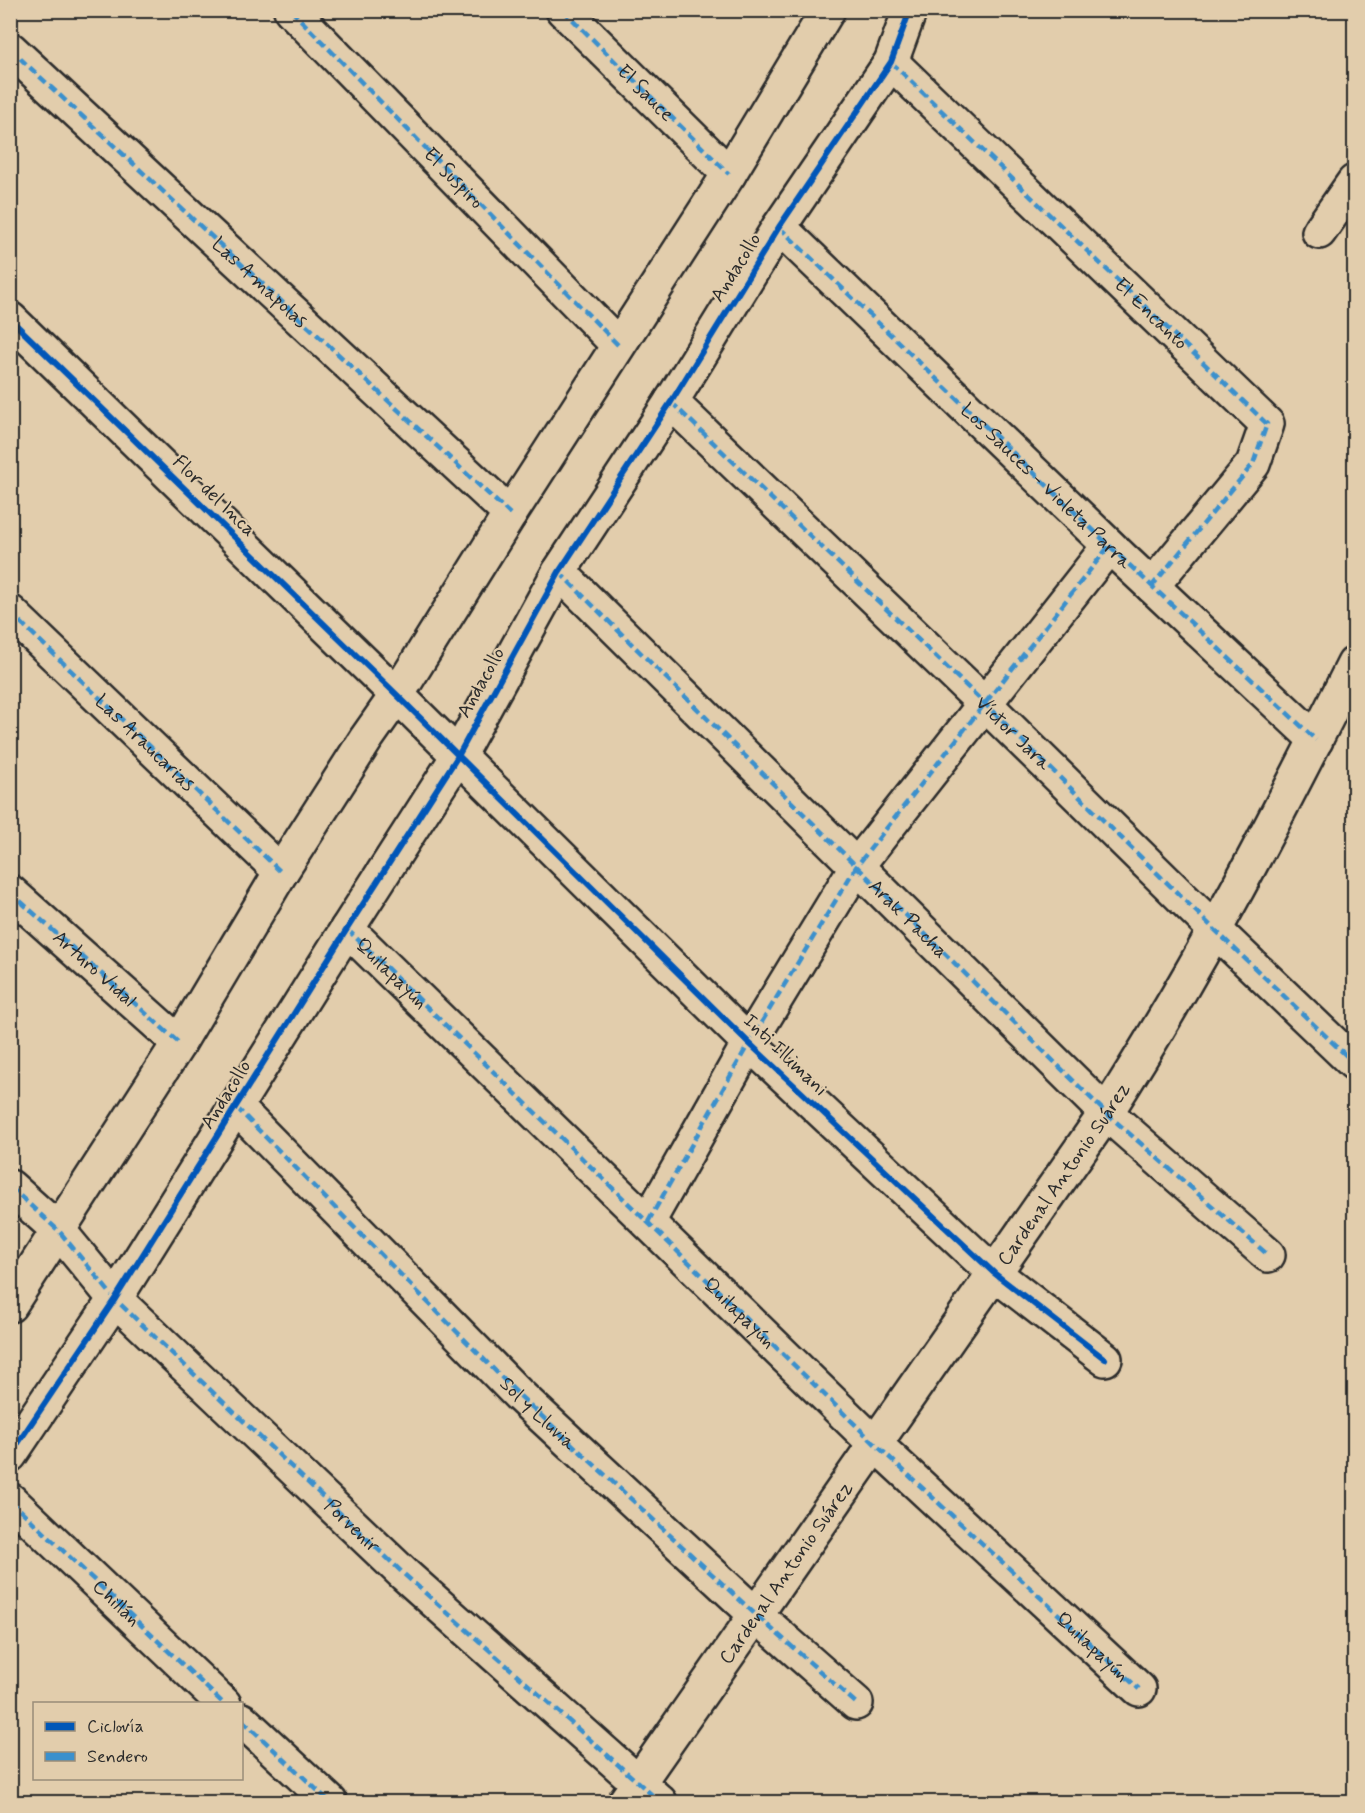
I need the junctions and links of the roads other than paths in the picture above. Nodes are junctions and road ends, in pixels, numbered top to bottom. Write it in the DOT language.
graph roads {
  1 [pos="291,10"];
  2 [pos="563,10"];
  3 [pos="828,10"];
  4 [pos="910,10"];
  5 [pos="10,49"];
  6 [pos="891,62"];
  7 [pos="729,174"];
  8 [pos="1353,189"];
  9 [pos="779,227"];
  10 [pos="1319,232"];
  11 [pos="10,319"];
  12 [pos="618,345"];
  13 [pos="671,402"];
  14 [pos="510,514"];
  15 [pos="1109,546"];
  16 [pos="559,572"];
  17 [pos="1152,586"];
  18 [pos="10,612"];
  19 [pos="1354,664"];
  20 [pos="397,695"];
  21 [pos="984,703"];
  22 [pos="1316,740"];
  23 [pos="458,756"];
  24 [pos="856,867"];
  25 [pos="281,872"];
  26 [pos="10,892"];
  27 [pos="347,929"];
  28 [pos="1214,929"];
  29 [pos="749,1042"];
  30 [pos="179,1043"];
  31 [pos="1354,1064"];
  32 [pos="236,1107"];
  33 [pos="1106,1113"];
  34 [pos="10,1187"];
  35 [pos="648,1222"];
  36 [pos="59,1231"];
  37 [pos="1268,1255"];
  38 [pos="994,1273"];
  39 [pos="115,1299"];
  40 [pos="10,1305"];
  41 [pos="1105,1359"];
  42 [pos="874,1443"];
  43 [pos="10,1455"];
  44 [pos="10,1500"];
  45 [pos="756,1616"];
  46 [pos="1139,1689"];
  47 [pos="222,1702"];
  48 [pos="856,1703"];
  49 [pos="243,1721"];
  50 [pos="641,1796"];
  51 [pos="319,1799"];
  1 -- 12 [label="street, El Suspiro"];
  2 -- 7 [label="street, El Sauce"];
  3 -- 7 [label="street"];
  4 -- 6 [label="street, Andacollo"];
  5 -- 14 [label="street, Las Amapolas"];
  6 -- 9 [label="street, Andacollo"];
  6 -- 17 [label="street, El Encanto"];
  7 -- 12 [label="street"];
  8 -- 10 [label="street"];
  9 -- 13 [label="street, Andacollo"];
  9 -- 15 [label="street, Los Sauces - Violeta Parra"];
  11 -- 20 [label="street, Flor del Inca"];
  12 -- 14 [label="street"];
  13 -- 16 [label="street, Andacollo"];
  13 -- 21 [label="street, Víctor Jara"];
  14 -- 20 [label="street"];
  15 -- 17 [label="street, Los Sauces - Violeta Parra"];
  15 -- 21 [label="street"];
  16 -- 23 [label="street, Andacollo"];
  16 -- 24 [label="street, Arak Pacha"];
  17 -- 22 [label="street, Los Sauces - Violeta Parra"];
  18 -- 25 [label="street, Las Araucarias"];
  19 -- 22 [label="street, Cardenal Antonio Suárez"];
  20 -- 23 [label="street, Flor del Inca"];
  20 -- 25 [label="street"];
  21 -- 24 [label="street"];
  21 -- 28 [label="street, Víctor Jara"];
  22 -- 28 [label="street, Cardenal Antonio Suárez"];
  23 -- 27 [label="street, Andacollo"];
  23 -- 29 [label="street, Inti Illimani"];
  24 -- 29 [label="street"];
  24 -- 33 [label="street, Arak Pacha"];
  25 -- 30 [label="street"];
  26 -- 30 [label="street, Arturo Vidal"];
  27 -- 32 [label="street, Andacollo"];
  27 -- 35 [label="street, Quilapayún"];
  28 -- 31 [label="street, Víctor Jara"];
  28 -- 33 [label="street, Cardenal Antonio Suárez"];
  29 -- 35 [label="street"];
  29 -- 38 [label="street, Inti Illimani"];
  30 -- 36 [label="street"];
  32 -- 39 [label="street, Andacollo"];
  32 -- 45 [label="street, Sol y Lluvia"];
  33 -- 37 [label="street, Arak Pacha"];
  33 -- 38 [label="street, Cardenal Antonio Suárez"];
  34 -- 36 [label="street, Porvenir"];
  35 -- 42 [label="street, Quilapayún"];
  36 -- 39 [label="street, Porvenir"];
  36 -- 40 [label="street"];
  38 -- 41 [label="street, Inti Illimani"];
  38 -- 42 [label="street, Cardenal Antonio Suárez"];
  39 -- 43 [label="street, Andacollo"];
  39 -- 50 [label="street, Porvenir"];
  42 -- 45 [label="street, Cardenal Antonio Suárez"];
  42 -- 46 [label="street, Quilapayún"];
  44 -- 47 [label="street, Chillán"];
  45 -- 48 [label="street, Sol y Lluvia"];
  45 -- 50 [label="street, Cardenal Antonio Suárez"];
  49 -- 51 [label="street"];
}
